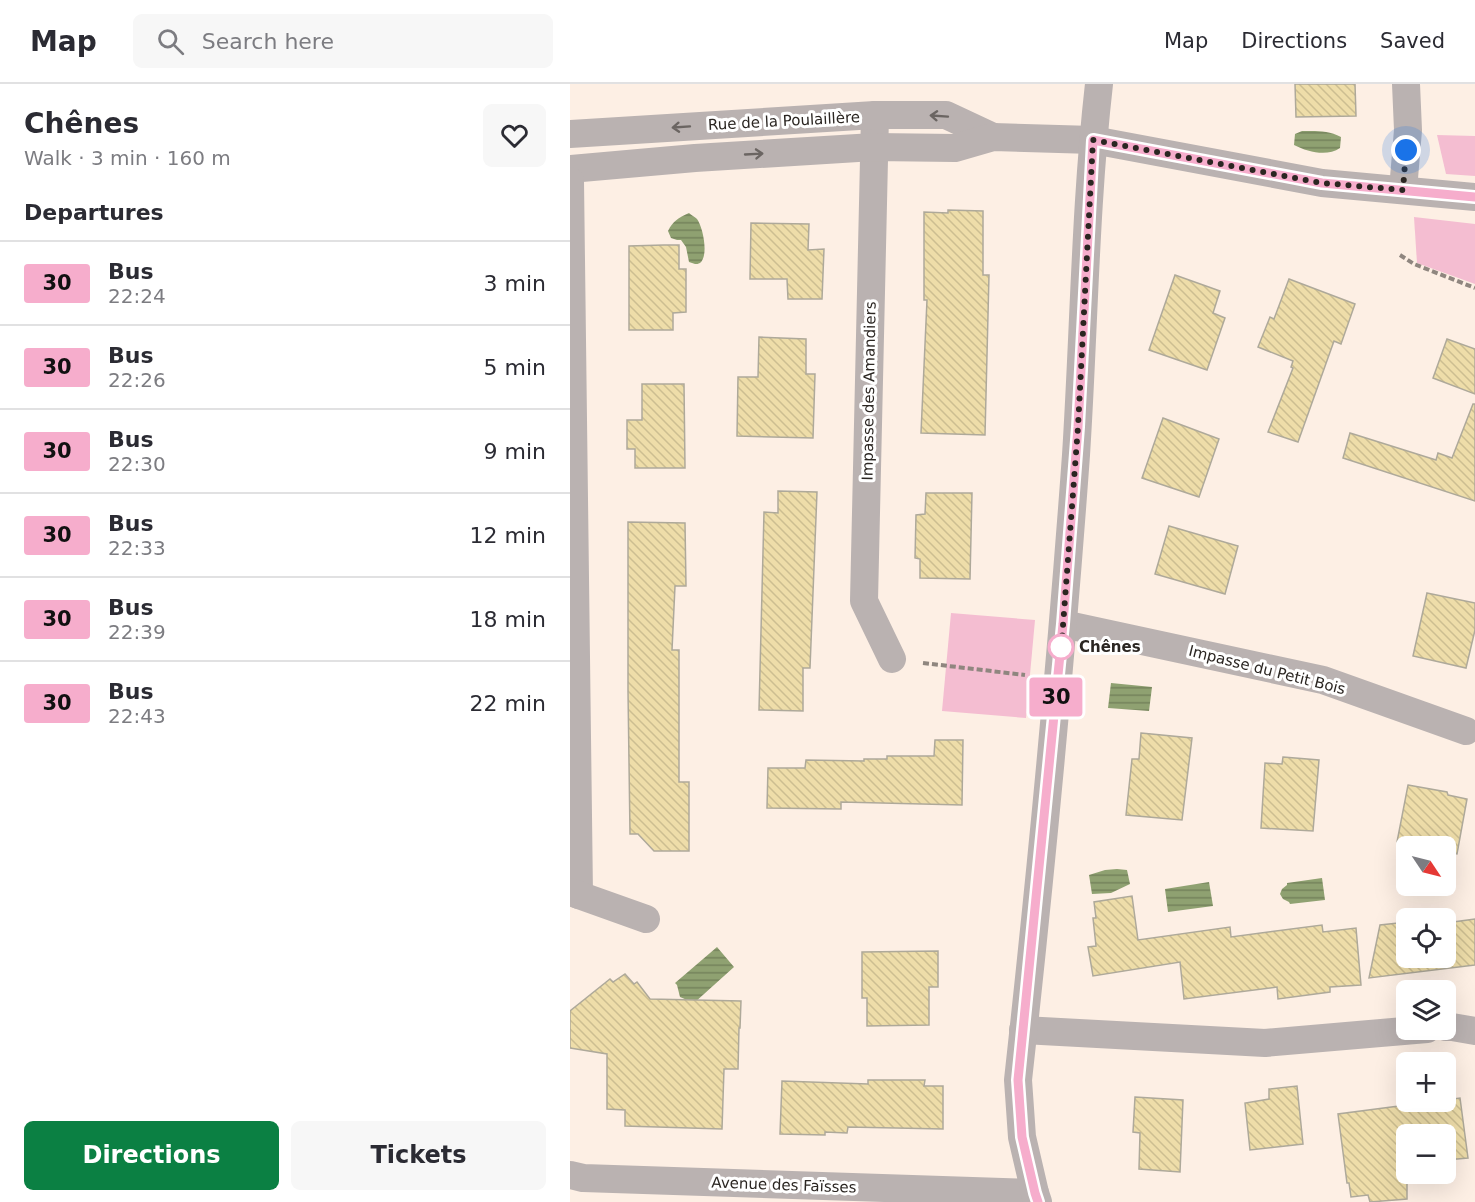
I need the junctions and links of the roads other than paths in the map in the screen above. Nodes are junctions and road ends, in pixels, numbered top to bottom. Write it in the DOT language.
graph roads {
  1 [pos="1099,84"];
  2 [pos="1406,84"];
  3 [pos="875,115"];
  4 [pos="570,134"];
  5 [pos="993,137"];
  6 [pos="1093,140"];
  7 [pos="874,147"];
  8 [pos="570,169"];
  9 [pos="570,181"];
  10 [pos="1403,190"];
  11 [pos="1475,197"];
  12 [pos="1063,624"];
  13 [pos="892,660"];
  14 [pos="1466,731"];
  15 [pos="575,893"];
  16 [pos="646,919"];
  17 [pos="1456,1028"];
  18 [pos="1023,1030"];
  19 [pos="1475,1031"];
  20 [pos="1396,1032"];
  21 [pos="570,1175"];
  22 [pos="1036,1198"];
  1 -- 6 [label="street"];
  2 -- 10 [label="street"];
  3 -- 4 [label="street, Rue de la Poulaillère, one-way"];
  5 -- 3 [label="street, Rue de la Poulaillère, one-way"];
  3 -- 7 [label="street, Impasse des Amandiers"];
  5 -- 6 [label="street, Rue de la Poulaillère"];
  5 -- 7 [label="street, Rue de la Poulaillère"];
  6 -- 10 [label="street, Rue de la Poulaillère"];
  6 -- 12 [label="street"];
  8 -- 7 [label="street, Rue de la Poulaillère, one-way"];
  7 -- 13 [label="street, Impasse des Amandiers"];
  9 -- 15 [label="street"];
  10 -- 11 [label="street, Rue de la Poulaillère"];
  12 -- 14 [label="street, Impasse du Petit Bois"];
  12 -- 18 [label="street"];
  15 -- 16 [label="street"];
  17 -- 19 [label="street"];
  18 -- 20 [label="street"];
  18 -- 22 [label="street"];
  21 -- 22 [label="street, Avenue des Faïsses"];
}
